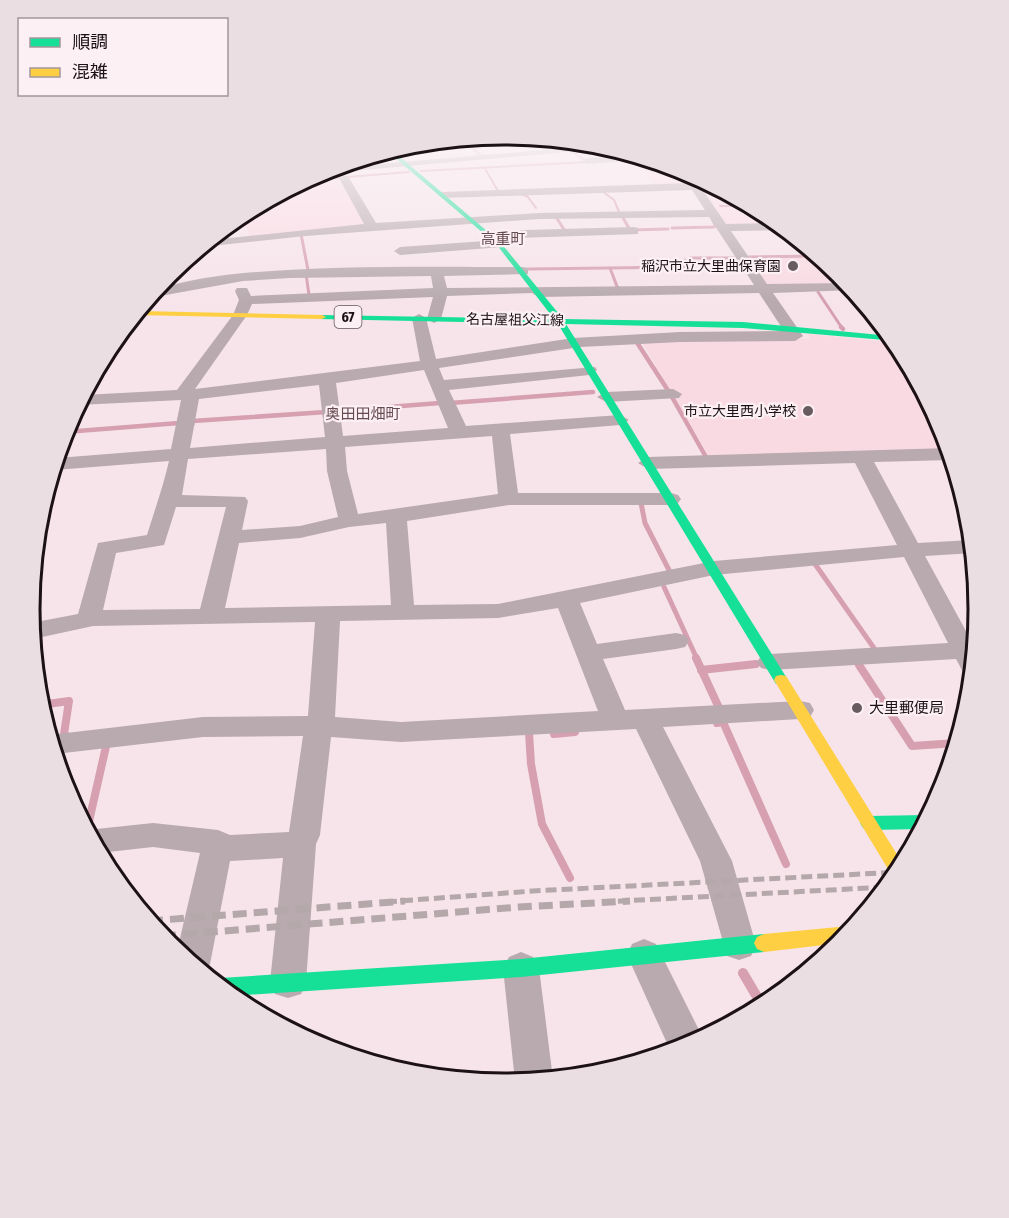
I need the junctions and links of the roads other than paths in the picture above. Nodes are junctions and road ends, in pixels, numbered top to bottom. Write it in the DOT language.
graph roads {
  1 [pos="350,189"];
  2 [pos="435,189"];
  3 [pos="686,189"];
  4 [pos="697,189"];
  5 [pos="564,191"];
  6 [pos="497,192"];
  7 [pos="443,195"];
  8 [pos="650,201"];
  9 [pos="713,213"];
  10 [pos="578,215"];
  11 [pos="513,217"];
  12 [pos="473,220"];
  13 [pos="386,226"];
  14 [pos="372,227"];
  15 [pos="768,227"];
  16 [pos="720,229"];
  17 [pos="648,231"];
  18 [pos="264,236"];
  19 [pos="494,239"];
  20 [pos="222,241"];
  21 [pos="214,248"];
  22 [pos="400,251"];
  23 [pos="268,264"];
  24 [pos="523,271"];
  25 [pos="224,272"];
  26 [pos="410,272"];
  27 [pos="437,274"];
  28 [pos="839,287"];
  29 [pos="763,289"];
  30 [pos="168,290"];
  31 [pos="537,291"];
  32 [pos="441,292"];
  33 [pos="246,300"];
  34 [pos="147,313"];
  35 [pos="240,315"];
  36 [pos="426,318"];
  37 [pos="560,321"];
  38 [pos="789,328"];
  39 [pos="880,338"];
  40 [pos="573,343"];
  41 [pos="430,365"];
  42 [pos="590,370"];
  43 [pos="326,379"];
  44 [pos="439,386"];
  45 [pos="186,394"];
  46 [pos="673,394"];
  47 [pos="606,397"];
  48 [pos="90,400"];
  49 [pos="620,420"];
  50 [pos="500,429"];
  51 [pos="459,432"];
  52 [pos="333,441"];
  53 [pos="180,453"];
  54 [pos="942,454"];
  55 [pos="861,455"];
  56 [pos="64,463"];
  57 [pos="648,463"];
  58 [pos="509,499"];
  59 [pos="671,499"];
  60 [pos="171,501"];
  61 [pos="396,516"];
  62 [pos="349,521"];
  63 [pos="229,537"];
  64 [pos="965,547"];
  65 [pos="911,550"];
  66 [pos="714,568"];
  67 [pos="566,599"];
  68 [pos="403,612"];
  69 [pos="328,613"];
  70 [pos="212,615"];
  71 [pos="89,618"];
  72 [pos="41,629"];
  73 [pos="676,641"];
  74 [pos="967,650"];
  75 [pos="588,653"];
  76 [pos="966,656"];
  77 [pos="770,662"];
  78 [pos="800,710"];
  79 [pos="630,721"];
  80 [pos="319,726"];
  81 [pos="60,743"];
  82 [pos="916,822"];
  83 [pos="869,823"];
  84 [pos="102,840"];
  85 [pos="300,844"];
  86 [pos="217,849"];
  87 [pos="893,863"];
  88 [pos="834,935"];
  89 [pos="739,945"];
  90 [pos="194,954"];
  91 [pos="644,955"];
  92 [pos="521,968"];
  93 [pos="288,982"];
  94 [pos="234,986"];
  95 [pos="684,1037"];
  96 [pos="533,1072"];
  1 -- 14 [label="street"];
  2 -- 7 [label="main road"];
  3 -- 8 [label="street"];
  4 -- 9 [label="street"];
  5 -- 6 [label="street"];
  5 -- 8 [label="street"];
  5 -- 10 [label="street"];
  6 -- 7 [label="street"];
  6 -- 11 [label="street"];
  7 -- 12 [label="main road"];
  8 -- 9 [label="street"];
  8 -- 10 [label="street"];
  9 -- 16 [label="street"];
  10 -- 11 [label="street"];
  11 -- 12 [label="street"];
  12 -- 13 [label="street"];
  12 -- 19 [label="main road"];
  13 -- 14 [label="street"];
  13 -- 22 [label="street"];
  14 -- 18 [label="street"];
  15 -- 16 [label="street"];
  16 -- 29 [label="street"];
  17 -- 19 [label="street"];
  18 -- 20 [label="street"];
  18 -- 23 [label="street"];
  19 -- 22 [label="street"];
  19 -- 24 [label="main road"];
  21 -- 25 [label="street"];
  22 -- 26 [label="street"];
  23 -- 25 [label="street"];
  23 -- 26 [label="street"];
  24 -- 27 [label="street"];
  24 -- 31 [label="main road"];
  25 -- 30 [label="street"];
  25 -- 33 [label="street"];
  26 -- 27 [label="street"];
  27 -- 32 [label="street"];
  28 -- 29 [label="street"];
  29 -- 31 [label="street"];
  29 -- 38 [label="street"];
  31 -- 32 [label="street"];
  31 -- 37 [label="main road"];
  32 -- 33 [label="street"];
  32 -- 36 [label="street"];
  33 -- 35 [label="street"];
  34 -- 35 [label="main road, 名古屋祖父江線 / 67"];
  35 -- 36 [label="main road, 名古屋祖父江線 / 67"];
  35 -- 45 [label="street"];
  36 -- 37 [label="main road, 名古屋祖父江線 / 67"];
  36 -- 41 [label="street"];
  37 -- 38 [label="main road, 名古屋祖父江線 / 67"];
  37 -- 40 [label="main road"];
  38 -- 39 [label="main road, 名古屋祖父江線 / 67"];
  38 -- 40 [label="street"];
  40 -- 41 [label="street"];
  40 -- 42 [label="main road"];
  41 -- 43 [label="street"];
  41 -- 44 [label="street"];
  42 -- 44 [label="street"];
  42 -- 47 [label="main road"];
  43 -- 45 [label="street"];
  43 -- 52 [label="street"];
  44 -- 51 [label="street"];
  45 -- 48 [label="street"];
  45 -- 53 [label="street"];
  46 -- 47 [label="street"];
  47 -- 49 [label="main road"];
  49 -- 50 [label="street"];
  49 -- 57 [label="main road"];
  50 -- 51 [label="street"];
  50 -- 58 [label="street"];
  51 -- 52 [label="street"];
  52 -- 53 [label="street"];
  52 -- 62 [label="street"];
  53 -- 56 [label="street"];
  53 -- 60 [label="street"];
  54 -- 55 [label="street"];
  55 -- 57 [label="street"];
  55 -- 65 [label="street"];
  57 -- 59 [label="main road"];
  58 -- 59 [label="street"];
  58 -- 61 [label="street"];
  59 -- 66 [label="main road"];
  60 -- 63 [label="street"];
  60 -- 71 [label="street"];
  61 -- 62 [label="street"];
  61 -- 68 [label="street"];
  62 -- 63 [label="street"];
  63 -- 70 [label="street"];
  64 -- 65 [label="street"];
  65 -- 66 [label="street"];
  65 -- 74 [label="street"];
  66 -- 67 [label="street"];
  66 -- 77 [label="main road"];
  67 -- 68 [label="street"];
  67 -- 75 [label="street"];
  68 -- 69 [label="street"];
  69 -- 70 [label="street"];
  69 -- 80 [label="street"];
  70 -- 71 [label="street"];
  71 -- 72 [label="street"];
  73 -- 75 [label="street"];
  75 -- 79 [label="street"];
  76 -- 77 [label="street"];
  77 -- 78 [label="main road"];
  78 -- 79 [label="street"];
  78 -- 83 [label="main road"];
  79 -- 80 [label="street"];
  79 -- 89 [label="street"];
  80 -- 81 [label="street"];
  80 -- 85 [label="street"];
  82 -- 83 [label="main road"];
  83 -- 87 [label="main road"];
  84 -- 86 [label="street"];
  85 -- 86 [label="street"];
  85 -- 93 [label="street"];
  86 -- 90 [label="street"];
  88 -- 89 [label="main road"];
  89 -- 91 [label="main road"];
  91 -- 92 [label="main road"];
  91 -- 95 [label="street"];
  92 -- 93 [label="main road"];
  92 -- 96 [label="street"];
  93 -- 94 [label="main road"];
}
